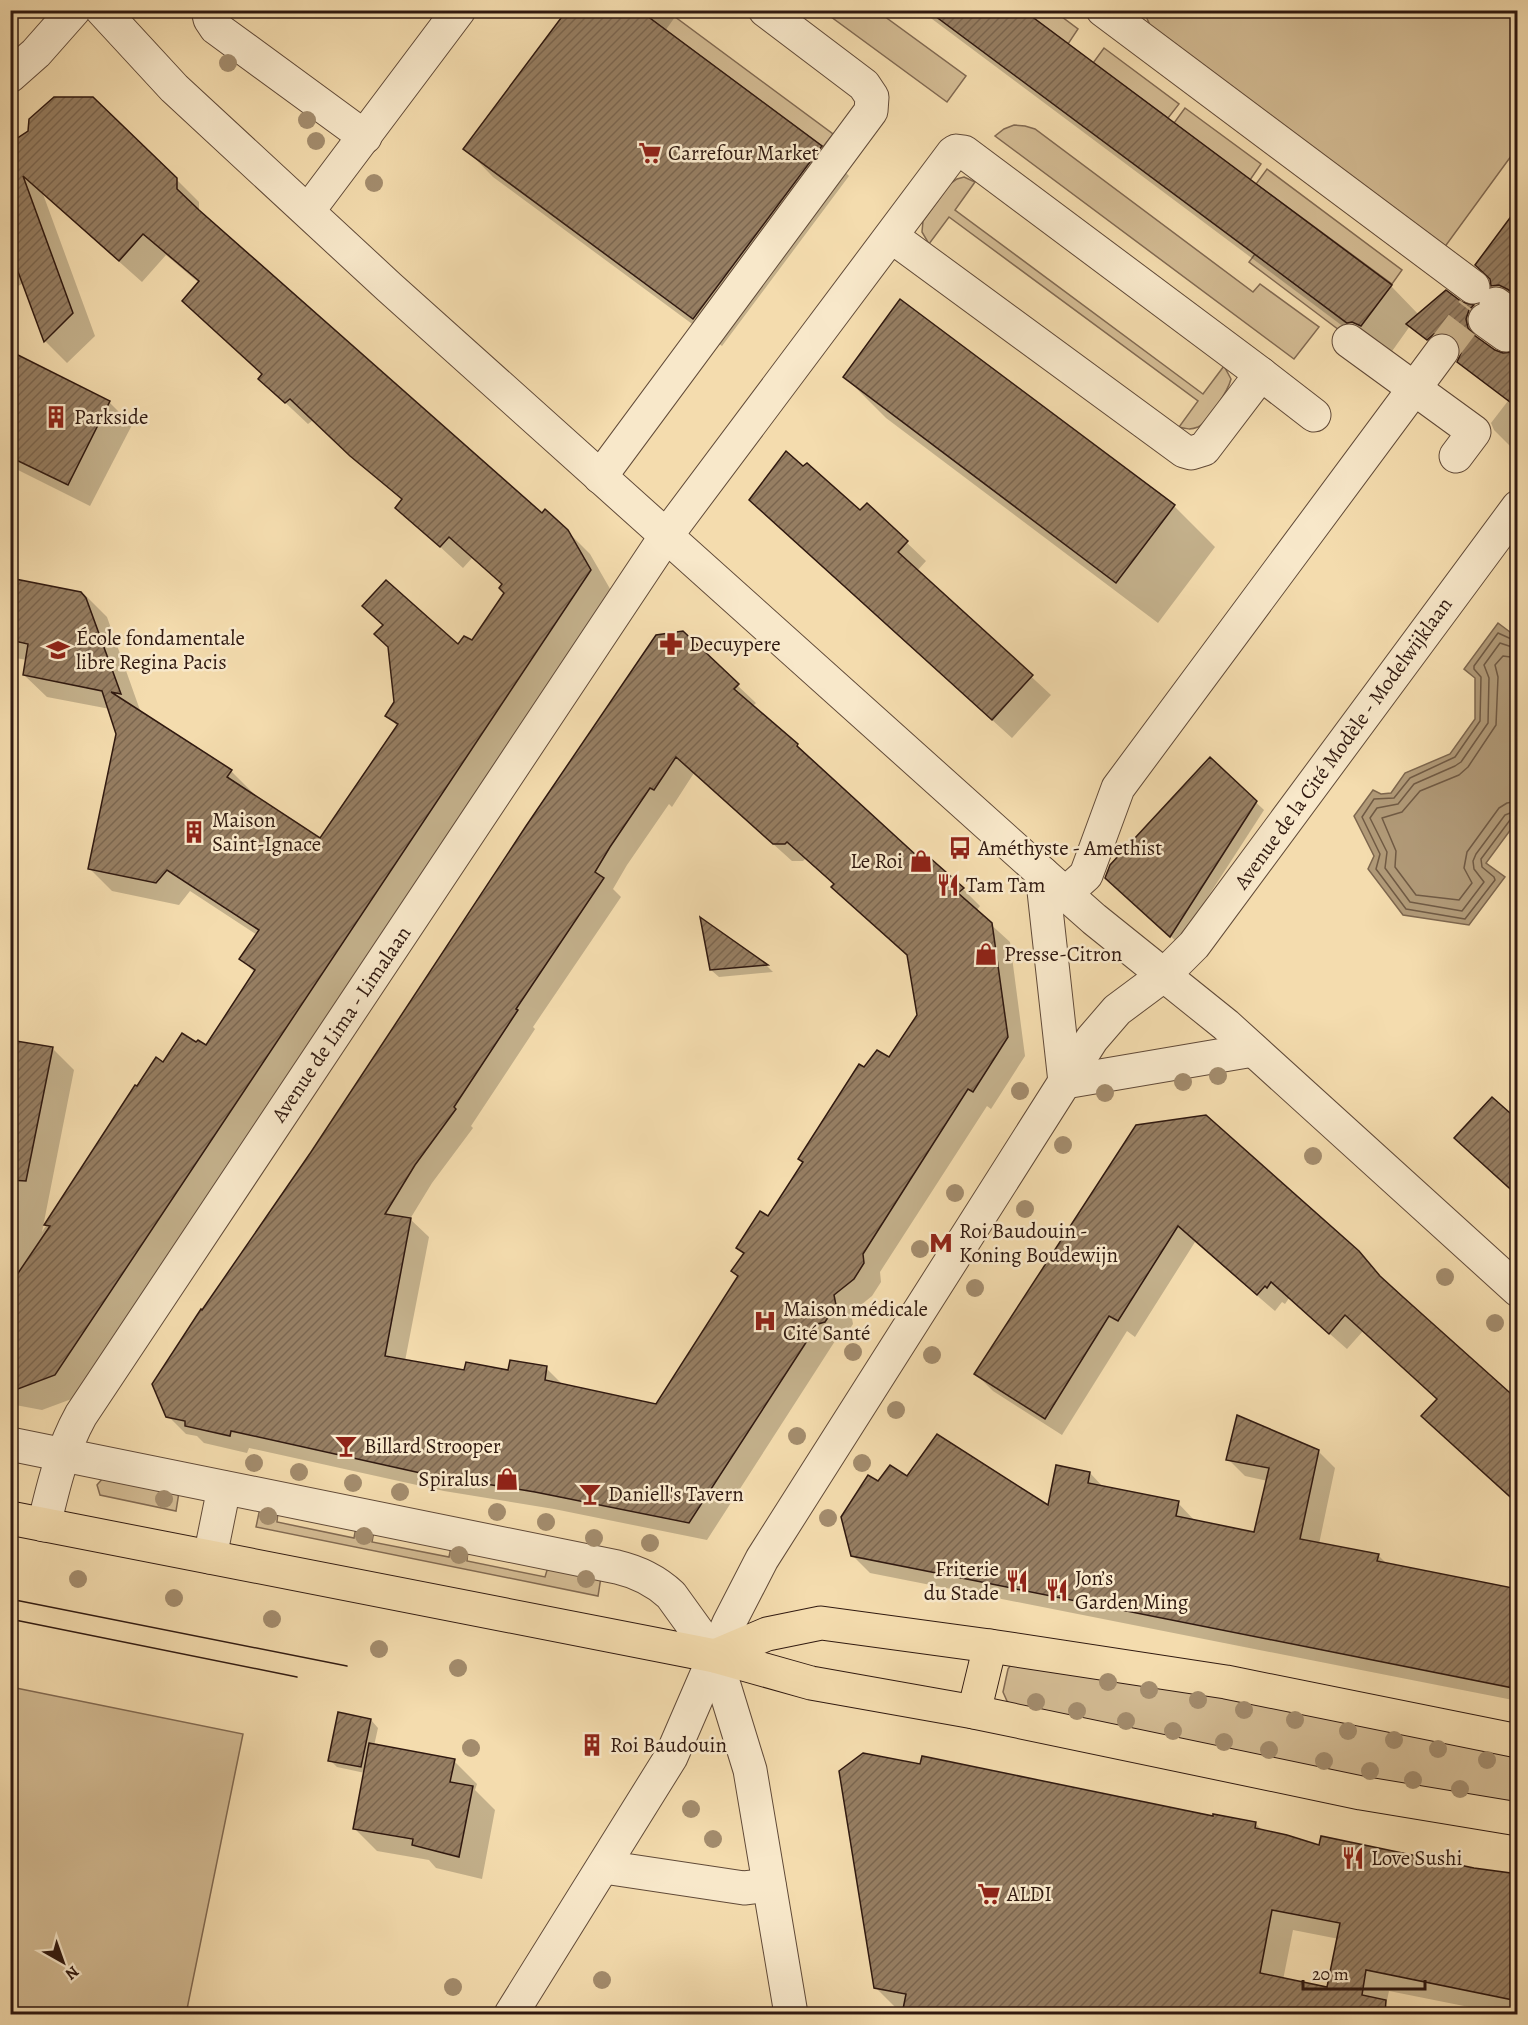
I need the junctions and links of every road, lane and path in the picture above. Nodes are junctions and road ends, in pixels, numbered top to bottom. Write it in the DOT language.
graph roads {
  1 [pos="74,10"];
  2 [pos="102,10"];
  3 [pos="208,10"];
  4 [pos="459,10"];
  5 [pos="765,10"];
  6 [pos="1103,10"];
  7 [pos="10,76"];
  8 [pos="365,136"];
  9 [pos="308,211"];
  10 [pos="891,236"];
  11 [pos="1408,262"];
  12 [pos="1487,307"];
  13 [pos="1349,341"];
  14 [pos="1442,351"];
  15 [pos="1261,374"];
  16 [pos="1414,389"];
  17 [pos="1314,415"];
  18 [pos="1456,456"];
  19 [pos="600,477"];
  20 [pos="1518,507"];
  21 [pos="666,536"];
  22 [pos="1053,883"];
  23 [pos="1164,975"];
  24 [pos="1253,1050"];
  25 [pos="1065,1082"];
  26 [pos="1518,1290"];
  27 [pos="10,1444"];
  28 [pos="63,1455"];
  29 [pos="224,1488"];
  30 [pos="10,1518"];
  31 [pos="44,1525"];
  32 [pos="210,1557"];
  33 [pos="990,1646"];
  34 [pos="715,1656"];
  35 [pos="974,1712"];
  36 [pos="1518,1741"];
  37 [pos="1518,1819"];
  38 [pos="604,1867"];
  39 [pos="769,1885"];
  40 [pos="511,2014"];
  41 [pos="791,2014"];
  1 -- 7 [label="street"];
  2 -- 9 [label="street"];
  3 -- 8 [label="street"];
  4 -- 8 [label="street"];
  5 -- 19 [label="street"];
  6 -- 12 [label="street"];
  8 -- 9 [label="street"];
  9 -- 19 [label="street"];
  10 -- 15 [label="street"];
  10 -- 15 [label="street, Avenue de Lima - Limalaan"];
  10 -- 21 [label="street, Avenue de Lima - Limalaan"];
  11 -- 12 [label="street"];
  13 -- 16 [label="street"];
  14 -- 16 [label="street"];
  15 -- 17 [label="street, Avenue de Lima - Limalaan"];
  16 -- 18 [label="street"];
  16 -- 22 [label="street"];
  19 -- 21 [label="street"];
  20 -- 23 [label="street, Avenue de la Cité Modèle - Modelwijklaan"];
  21 -- 22 [label="street"];
  21 -- 28 [label="street, Avenue de Lima - Limalaan"];
  22 -- 23 [label="street"];
  22 -- 25 [label="street"];
  23 -- 24 [label="street"];
  23 -- 25 [label="street, Avenue de la Cité Modèle - Modelwijklaan"];
  24 -- 25 [label="street"];
  24 -- 26 [label="street"];
  25 -- 34 [label="street, Avenue de la Cité Modèle - Modelwijklaan"];
  27 -- 28 [label="street"];
  28 -- 29 [label="street"];
  28 -- 31 [label="street, Avenue de Lima - Limalaan"];
  29 -- 32 [label="street"];
  29 -- 34 [label="street"];
  30 -- 31 [label="main road"];
  31 -- 32 [label="main road"];
  32 -- 34 [label="main road"];
  33 -- 34 [label="main road"];
  33 -- 35 [label="main road"];
  33 -- 36 [label="main road"];
  34 -- 35 [label="main road"];
  34 -- 38 [label="street, Avenue de la Cité Modèle - Modelwijklaan"];
  34 -- 39 [label="street"];
  35 -- 37 [label="main road"];
  38 -- 39 [label="street"];
  38 -- 40 [label="street, Avenue de la Cité Modèle - Modelwijklaan"];
  39 -- 41 [label="street"];
}
